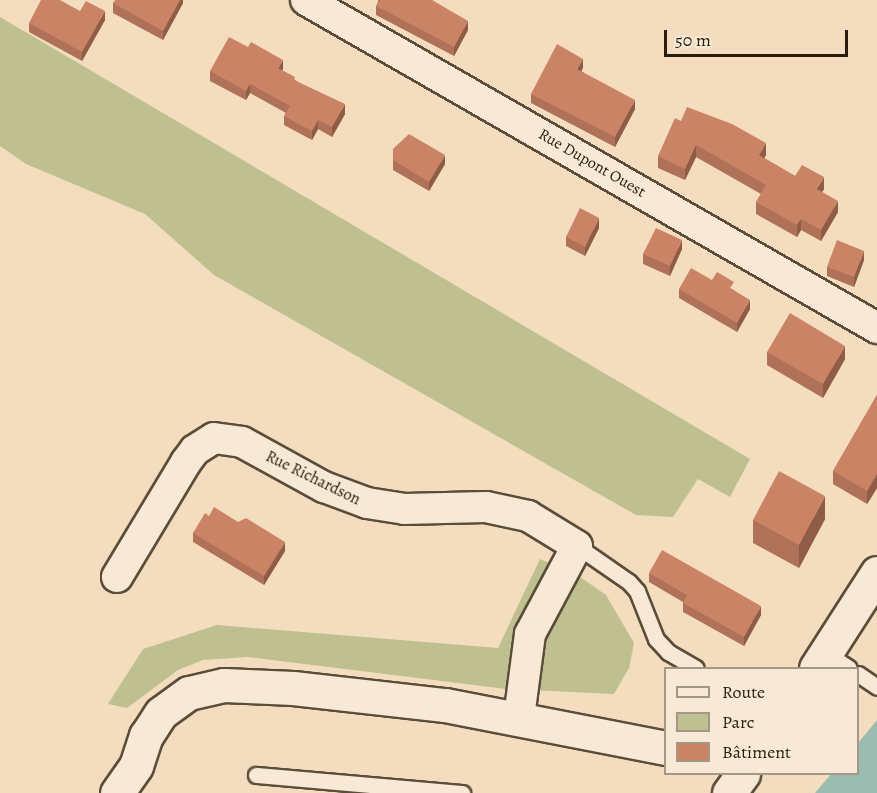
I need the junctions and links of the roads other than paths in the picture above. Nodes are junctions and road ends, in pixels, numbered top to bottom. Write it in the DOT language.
graph roads {
  1 [pos="306,0"];
  2 [pos="341,8"];
  3 [pos="877,328"];
  4 [pos="577,546"];
  5 [pos="877,573"];
  6 [pos="117,577"];
  7 [pos="830,664"];
  8 [pos="693,667"];
  9 [pos="859,675"];
  10 [pos="877,687"];
  11 [pos="519,717"];
  12 [pos="664,748"];
  13 [pos="256,774"];
  14 [pos="742,775"];
  15 [pos="139,780"];
  16 [pos="117,793"];
  17 [pos="462,793"];
  18 [pos="729,793"];
  1 -- 2 [label="street, Rue Dupont Ouest"];
  2 -- 3 [label="street, Rue Dupont Ouest"];
  4 -- 6 [label="street, Rue Richardson"];
  4 -- 8 [label="lane, Rue Richardson"];
  4 -- 11 [label="street"];
  5 -- 7 [label="street"];
  9 -- 10 [label="lane"];
  11 -- 12 [label="street"];
  11 -- 15 [label="street"];
  13 -- 17 [label="lane"];
  14 -- 18 [label="street"];
  15 -- 16 [label="street"];
}
